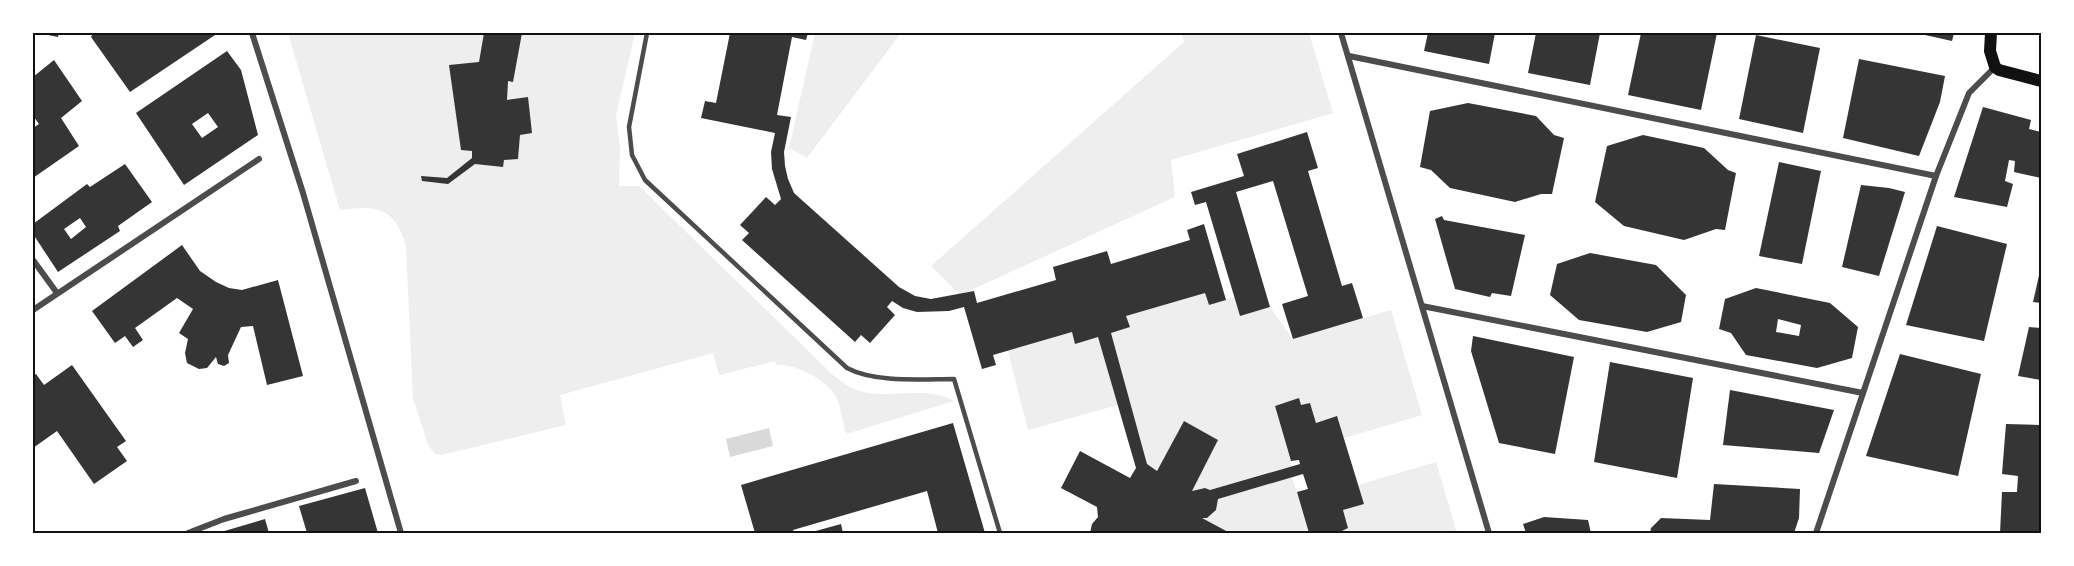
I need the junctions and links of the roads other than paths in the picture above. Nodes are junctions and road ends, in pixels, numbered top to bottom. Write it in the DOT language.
graph roads {
  1 [pos="252,33"];
  2 [pos="647,33"];
  3 [pos="1341,33"];
  4 [pos="1991,33"];
  5 [pos="1348,56"];
  6 [pos="1995,67"];
  7 [pos="2041,81"];
  8 [pos="259,159"];
  9 [pos="1936,176"];
  10 [pos="33,260"];
  11 [pos="57,293"];
  12 [pos="1422,306"];
  13 [pos="33,310"];
  14 [pos="1863,393"];
  15 [pos="356,481"];
  16 [pos="188,533"];
  17 [pos="401,533"];
  18 [pos="1000,533"];
  19 [pos="1489,533"];
  20 [pos="1816,533"];
  1 -- 17 [label="street"];
  2 -- 18 [label="lane"];
  3 -- 5 [label="street"];
  4 -- 6 [label="main road"];
  5 -- 9 [label="street"];
  5 -- 12 [label="street"];
  6 -- 7 [label="main road"];
  6 -- 9 [label="street"];
  8 -- 11 [label="street"];
  9 -- 14 [label="street"];
  10 -- 11 [label="street"];
  11 -- 13 [label="street"];
  12 -- 14 [label="street"];
  12 -- 19 [label="street"];
  14 -- 20 [label="street"];
  15 -- 16 [label="street"];
}
